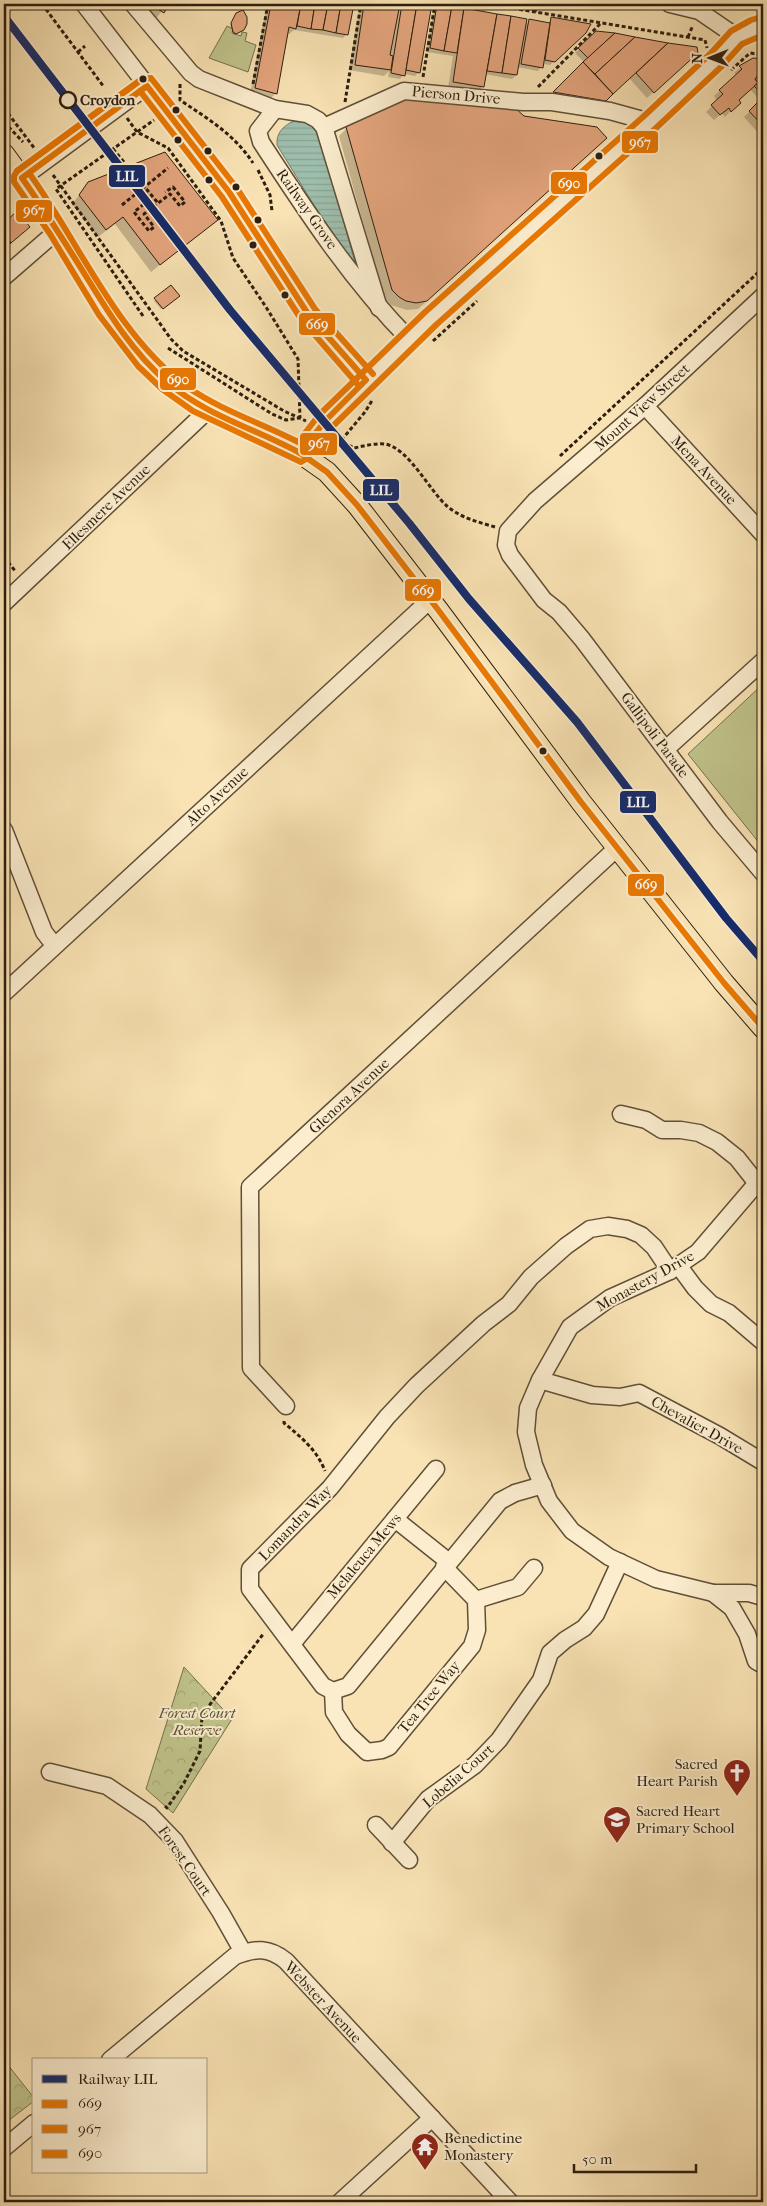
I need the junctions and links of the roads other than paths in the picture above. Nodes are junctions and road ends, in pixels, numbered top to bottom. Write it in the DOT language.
graph roads {
  1 [pos="84,4"];
  2 [pos="133,4"];
  3 [pos="670,4"];
  4 [pos="763,26"];
  5 [pos="737,37"];
  6 [pos="147,86"];
  7 [pos="275,108"];
  8 [pos="650,122"];
  9 [pos="331,124"];
  10 [pos="4,154"];
  11 [pos="22,178"];
  12 [pos="57,231"];
  13 [pos="4,277"];
  14 [pos="763,296"];
  15 [pos="379,308"];
  16 [pos="409,339"];
  17 [pos="371,386"];
  18 [pos="645,406"];
  19 [pos="208,410"];
  20 [pos="300,453"];
  21 [pos="508,532"];
  22 [pos="763,534"];
  23 [pos="430,600"];
  24 [pos="4,603"];
  25 [pos="763,661"];
  26 [pos="666,749"];
  27 [pos="4,830"];
  28 [pos="618,848"];
  29 [pos="763,873"];
  30 [pos="54,946"];
  31 [pos="4,993"];
  32 [pos="763,1028"];
  33 [pos="621,1114"];
  34 [pos="760,1179"];
  35 [pos="674,1268"];
  36 [pos="763,1342"];
  37 [pos="540,1380"];
  38 [pos="286,1406"];
  39 [pos="763,1462"];
  40 [pos="436,1469"];
  41 [pos="543,1486"];
  42 [pos="395,1519"];
  43 [pos="620,1562"];
  44 [pos="447,1565"];
  45 [pos="534,1568"];
  46 [pos="713,1593"];
  47 [pos="763,1597"];
  48 [pos="476,1600"];
  49 [pos="292,1644"];
  50 [pos="763,1665"];
  51 [pos="333,1691"];
  52 [pos="50,1772"];
  53 [pos="376,1825"];
  54 [pos="392,1842"];
  55 [pos="409,1860"];
  56 [pos="243,1952"];
  57 [pos="112,2058"];
  58 [pos="432,2118"];
  59 [pos="32,2125"];
  60 [pos="4,2148"];
  61 [pos="340,2202"];
  62 [pos="510,2202"];
  1 -- 6 [label="street"];
  2 -- 7 [label="street"];
  3 -- 5 [label="street"];
  4 -- 5 [label="street"];
  5 -- 8 [label="street"];
  6 -- 11 [label="street"];
  6 -- 17 [label="street"];
  7 -- 9 [label="street"];
  7 -- 15 [label="street, Railway Grove"];
  8 -- 9 [label="street, Pierson Drive"];
  8 -- 16 [label="street"];
  9 -- 15 [label="street, Railway Grove"];
  10 -- 11 [label="main road"];
  11 -- 12 [label="main road"];
  12 -- 13 [label="street"];
  12 -- 19 [label="main road"];
  14 -- 18 [label="street, Mount View Street"];
  15 -- 16 [label="street, Railway Grove"];
  16 -- 17 [label="street"];
  17 -- 20 [label="street"];
  18 -- 21 [label="street, Mount View Street"];
  18 -- 22 [label="street, Mena Avenue"];
  19 -- 20 [label="main road"];
  19 -- 24 [label="street, Ellesmere Avenue"];
  20 -- 23 [label="main road"];
  21 -- 26 [label="street, Gallipoli Parade"];
  23 -- 28 [label="main road"];
  23 -- 30 [label="street, Alto Avenue"];
  25 -- 26 [label="street"];
  26 -- 29 [label="street, Gallipoli Parade"];
  27 -- 30 [label="street"];
  28 -- 32 [label="main road"];
  28 -- 38 [label="street, Glenora Avenue"];
  30 -- 31 [label="street, Alto Avenue"];
  33 -- 34 [label="street"];
  34 -- 35 [label="street, Monastery Drive"];
  35 -- 36 [label="street, Lomandra Way"];
  35 -- 37 [label="street, Monastery Drive"];
  35 -- 49 [label="street, Lomandra Way"];
  37 -- 39 [label="street, Chevalier Drive"];
  37 -- 41 [label="street, Monastery Drive"];
  40 -- 42 [label="street, Melaleuca Mews"];
  41 -- 43 [label="street, Monastery Drive"];
  41 -- 44 [label="street"];
  42 -- 44 [label="street"];
  42 -- 49 [label="street, Melaleuca Mews"];
  43 -- 46 [label="street, Monastery Drive"];
  43 -- 54 [label="street, Lobelia Court"];
  44 -- 48 [label="street"];
  44 -- 51 [label="street"];
  45 -- 48 [label="street"];
  46 -- 47 [label="street, Monastery Drive"];
  46 -- 50 [label="street"];
  48 -- 51 [label="street, Tea Tree Way"];
  49 -- 51 [label="street, Lomandra Way"];
  52 -- 56 [label="street, Forest Court"];
  53 -- 54 [label="street"];
  54 -- 55 [label="street"];
  56 -- 57 [label="street, Webster Avenue"];
  56 -- 58 [label="street, Webster Avenue"];
  58 -- 61 [label="street"];
  58 -- 62 [label="street, Webster Avenue"];
  59 -- 60 [label="street"];
}
